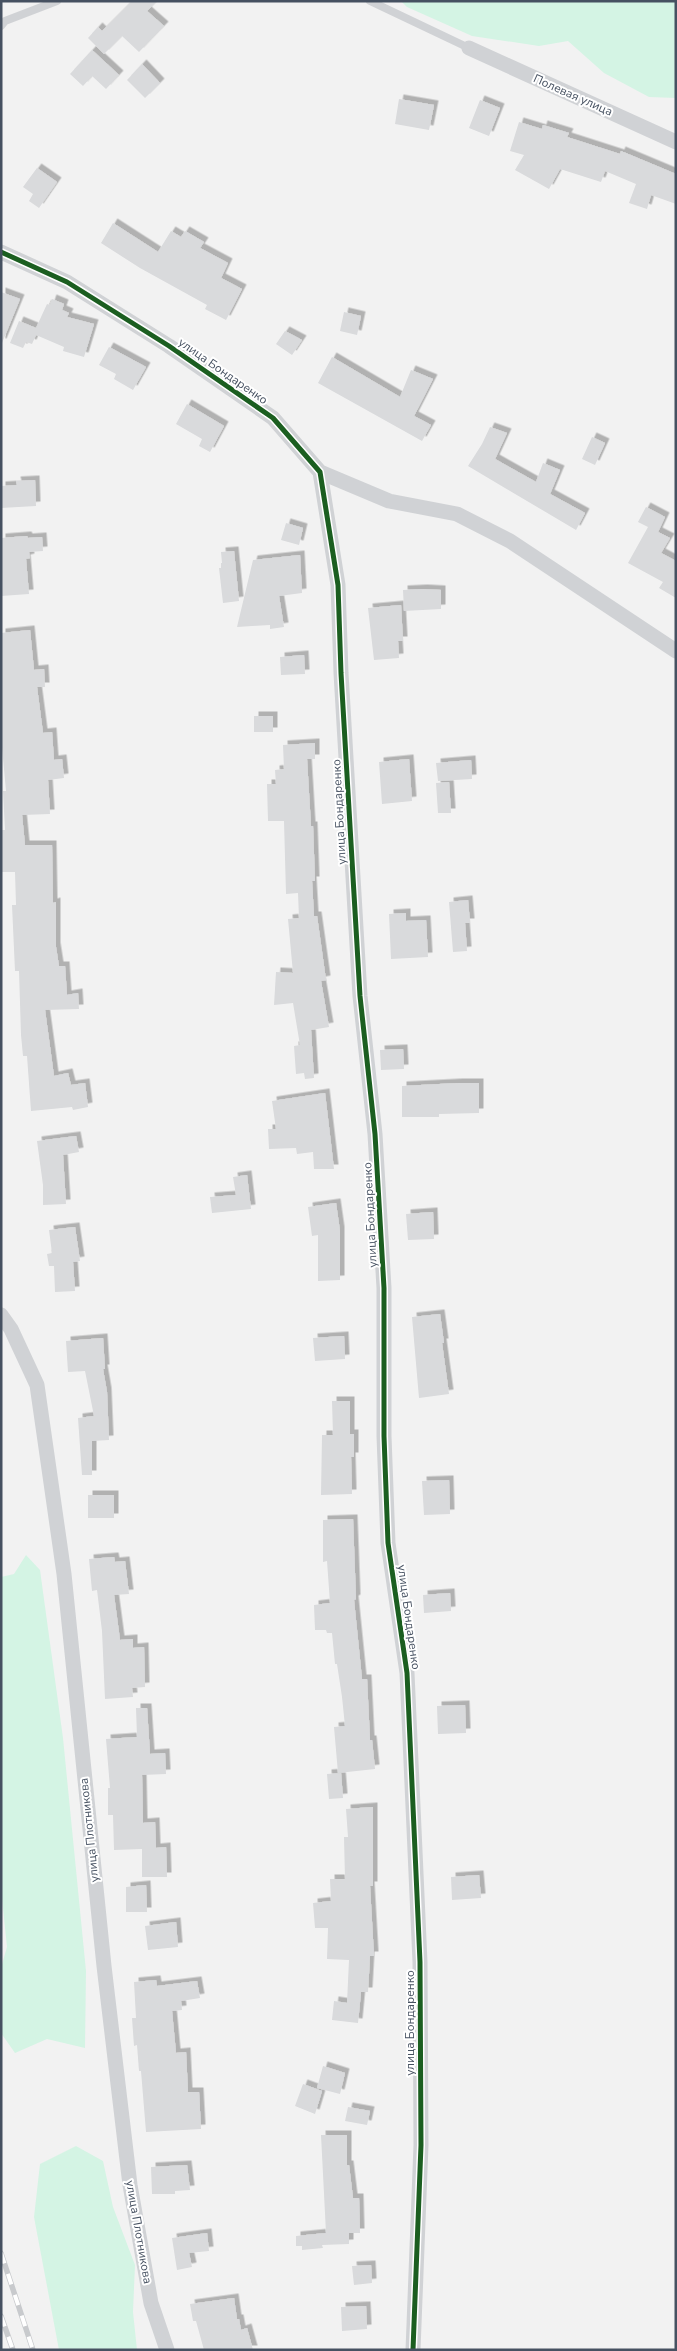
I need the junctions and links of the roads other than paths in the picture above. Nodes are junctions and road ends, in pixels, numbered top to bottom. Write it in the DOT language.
graph roads {
  1 [pos="57,1"];
  2 [pos="370,1"];
  3 [pos="1,26"];
  4 [pos="469,48"];
  5 [pos="676,142"];
  6 [pos="1,252"];
  7 [pos="320,472"];
  8 [pos="676,651"];
  9 [pos="1,1315"];
  10 [pos="166,2350"];
  11 [pos="413,2350"];
  1 -- 3 [label="lane"];
  2 -- 4 [label="lane"];
  4 -- 5 [label="street, Полевая улица"];
  6 -- 7 [label="street, улица Бондаренко"];
  7 -- 8 [label="street, улица Бондаренко"];
  7 -- 11 [label="street, улица Бондаренко"];
  9 -- 10 [label="street, улица Плотникова"];
}
